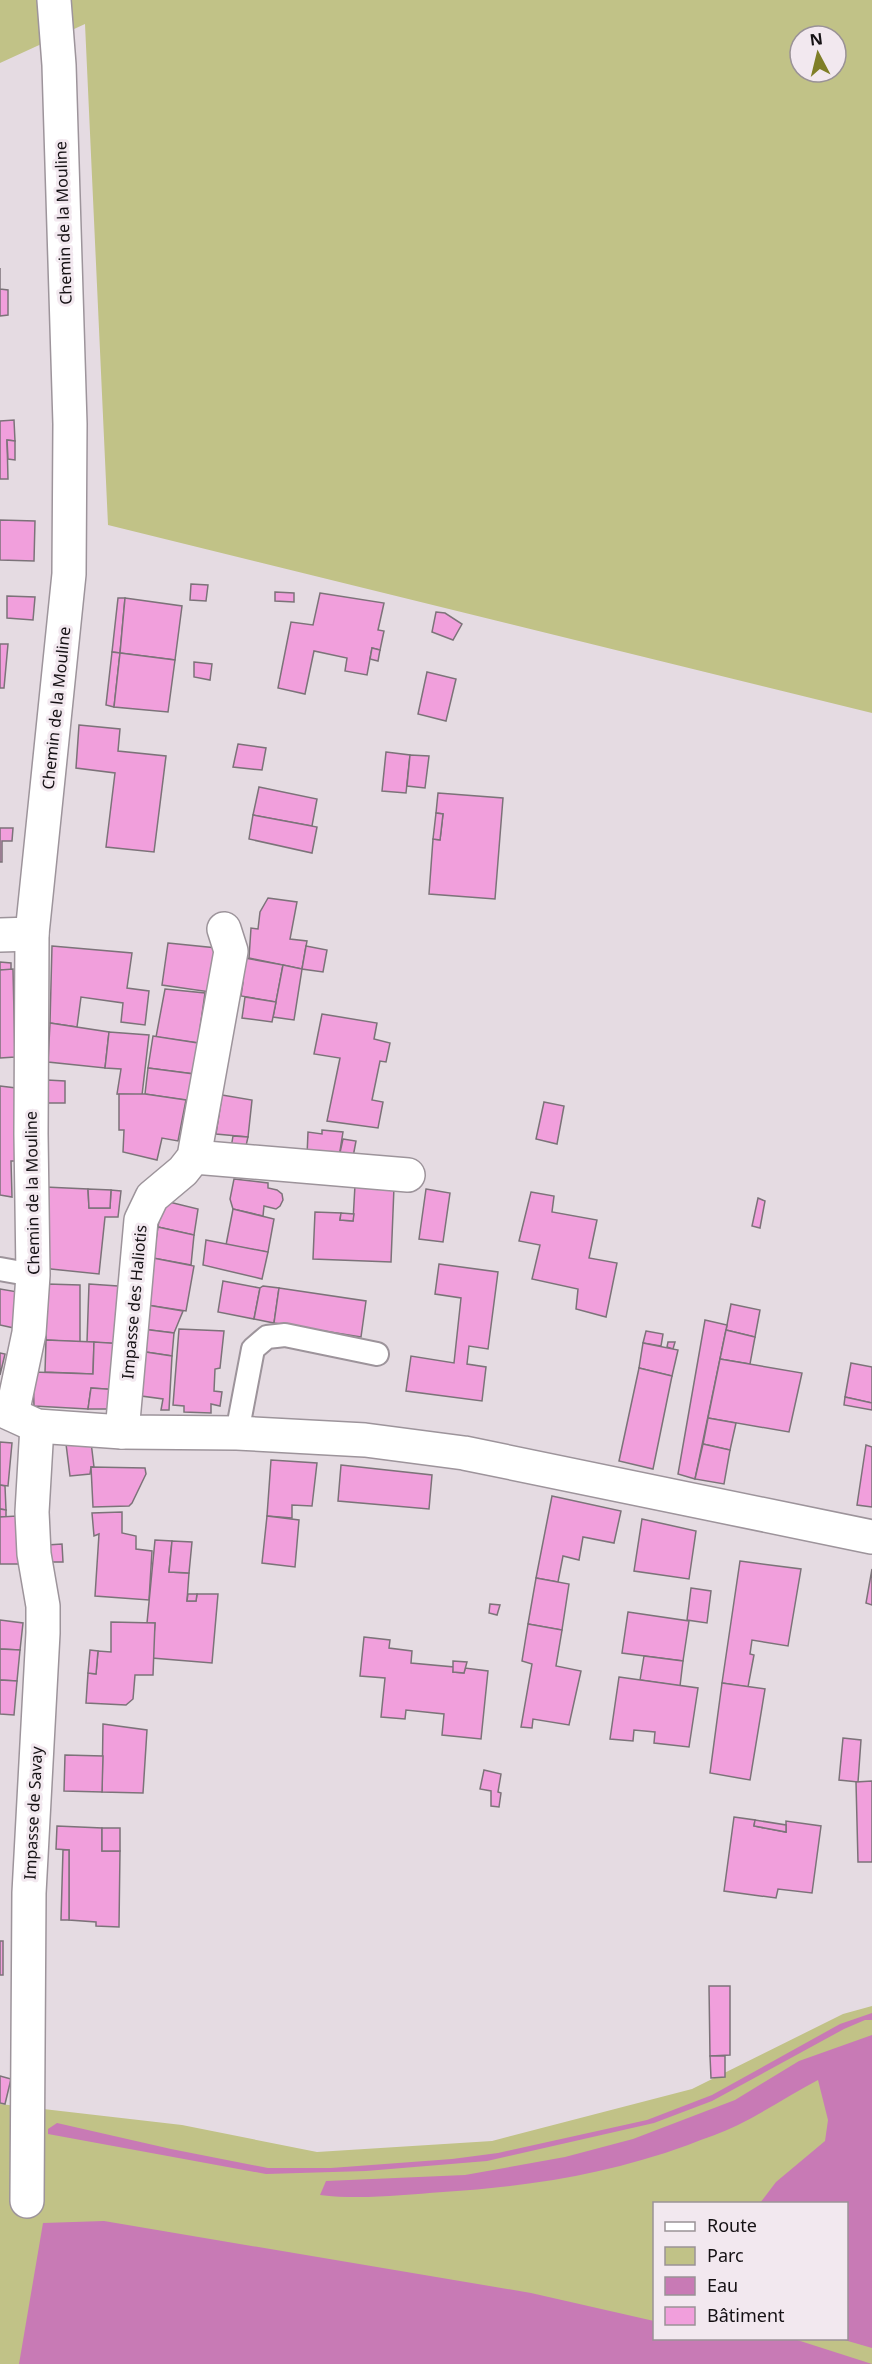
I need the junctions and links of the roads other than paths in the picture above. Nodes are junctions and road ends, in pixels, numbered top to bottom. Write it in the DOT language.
graph roads {
  1 [pos="54,0"];
  2 [pos="224,929"];
  3 [pos="16,935"];
  4 [pos="194,1156"];
  5 [pos="408,1175"];
  6 [pos="0,1269"];
  7 [pos="33,1275"];
  8 [pos="377,1354"];
  9 [pos="16,1417"];
  10 [pos="122,1432"];
  11 [pos="237,1433"];
  12 [pos="872,1536"];
  13 [pos="27,2201"];
  1 -- 3 [label="street, Chemin de la Mouline"];
  2 -- 4 [label="street"];
  3 -- 7 [label="street, Chemin de la Mouline"];
  4 -- 5 [label="street"];
  4 -- 10 [label="street, Impasse des Haliotis"];
  6 -- 7 [label="lane"];
  7 -- 9 [label="street, Chemin de la Mouline"];
  8 -- 11 [label="lane"];
  9 -- 10 [label="street"];
  9 -- 13 [label="street, Impasse de Savay"];
  10 -- 11 [label="street"];
  11 -- 12 [label="street"];
}
